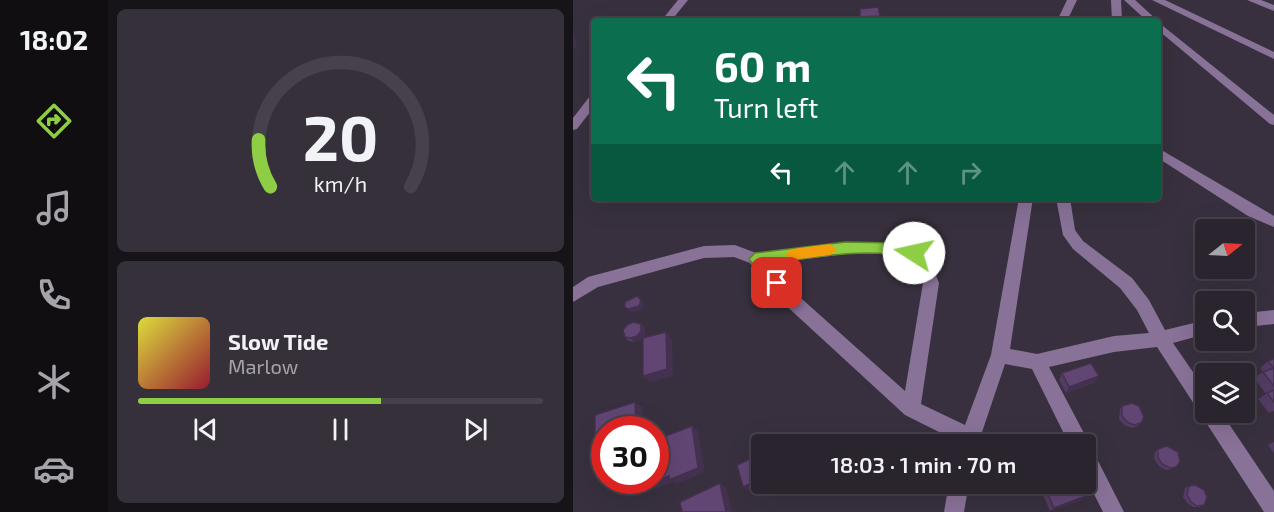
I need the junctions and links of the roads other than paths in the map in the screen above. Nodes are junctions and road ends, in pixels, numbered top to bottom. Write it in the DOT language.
graph roads {
  1 [pos="683,0"];
  2 [pos="1072,0"];
  3 [pos="1116,0"];
  4 [pos="1129,0"];
  5 [pos="1157,0"];
  6 [pos="1252,0"];
  7 [pos="1274,8"];
  8 [pos="668,18"];
  9 [pos="1063,18"];
  10 [pos="1117,18"];
  11 [pos="1150,18"];
  12 [pos="1161,27"];
  13 [pos="1274,56"];
  14 [pos="591,103"];
  15 [pos="1274,121"];
  16 [pos="573,126"];
  17 [pos="1161,154"];
  18 [pos="1026,201"];
  19 [pos="1063,201"];
  20 [pos="1274,222"];
  21 [pos="755,259"];
  22 [pos="573,295"];
  23 [pos="1274,317"];
  24 [pos="1255,319"];
  25 [pos="1195,330"];
  26 [pos="1161,339"];
  27 [pos="1000,355"];
  28 [pos="1037,362"];
  29 [pos="1195,390"];
  30 [pos="911,410"];
  31 [pos="1217,423"];
  32 [pos="956,434"];
  33 [pos="972,434"];
  34 [pos="1074,434"];
  35 [pos="1096,477"];
  36 [pos="957,494"];
  37 [pos="1274,509"];
  38 [pos="954,512"];
  39 [pos="1114,512"];
  1 -- 8 [label="street"];
  2 -- 9 [label="street"];
  3 -- 10 [label="street"];
  4 -- 11 [label="street"];
  5 -- 13 [label="street"];
  6 -- 7 [label="street"];
  12 -- 15 [label="street"];
  14 -- 16 [label="street"];
  17 -- 20 [label="street"];
  18 -- 27 [label="street"];
  19 -- 26 [label="street"];
  21 -- 22 [label="street"];
  21 -- 30 [label="street"];
  21 -- 30 [label="street"];
  23 -- 24 [label="street"];
  25 -- 26 [label="street"];
  26 -- 28 [label="street"];
  26 -- 29 [label="street"];
  27 -- 28 [label="street"];
  27 -- 33 [label="street"];
  28 -- 34 [label="street"];
  30 -- 32 [label="street"];
  31 -- 37 [label="street"];
  35 -- 39 [label="street"];
  36 -- 38 [label="street"];
}
